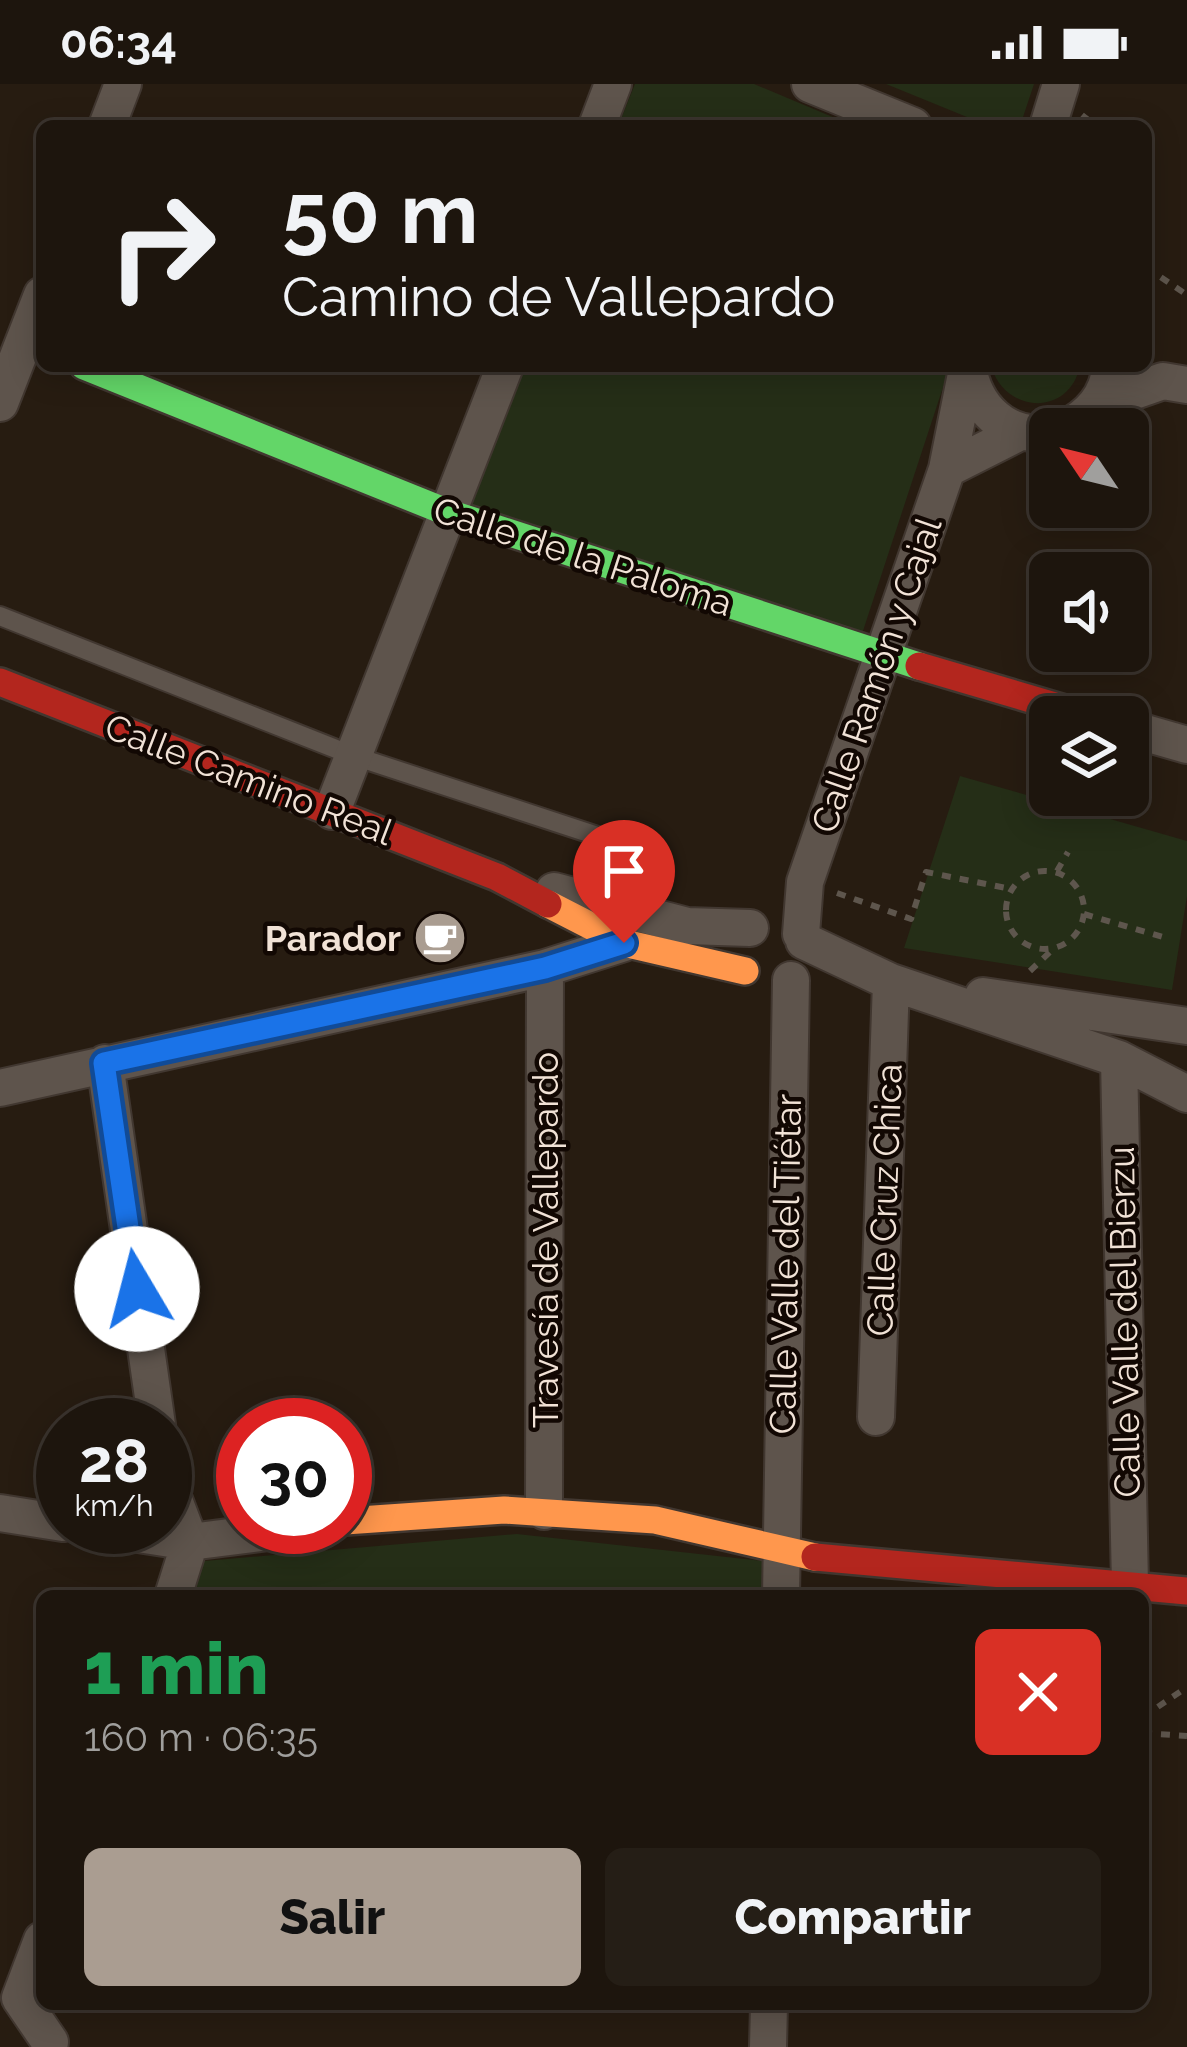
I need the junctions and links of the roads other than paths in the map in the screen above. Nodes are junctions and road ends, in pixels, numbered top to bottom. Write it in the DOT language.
graph roads {
  1 [pos="123,84"];
  2 [pos="613,84"];
  3 [pos="810,84"];
  4 [pos="1061,84"];
  5 [pos="109,120"];
  6 [pos="599,120"];
  7 [pos="898,120"];
  8 [pos="1050,120"];
  9 [pos="36,309"];
  10 [pos="22,341"];
  11 [pos="99,372"];
  12 [pos="503,372"];
  13 [pos="966,372"];
  14 [pos="969,372"];
  15 [pos="1110,372"];
  16 [pos="1164,377"];
  17 [pos="0,403"];
  18 [pos="1097,404"];
  19 [pos="1093,408"];
  20 [pos="1029,430"];
  21 [pos="1029,434"];
  22 [pos="946,469"];
  23 [pos="449,513"];
  24 [pos="0,616"];
  25 [pos="883,655"];
  26 [pos="0,684"];
  27 [pos="1029,698"];
  28 [pos="1149,734"];
  29 [pos="1187,745"];
  30 [pos="354,757"];
  31 [pos="332,812"];
  32 [pos="497,877"];
  33 [pos="631,928"];
  34 [pos="783,931"];
  35 [pos="545,968"];
  36 [pos="745,970"];
  37 [pos="793,979"];
  38 [pos="891,982"];
  39 [pos="1187,1026"];
  40 [pos="1119,1059"];
  41 [pos="104,1063"];
  42 [pos="0,1088"];
  43 [pos="1187,1094"];
  44 [pos="153,1398"];
  45 [pos="877,1417"];
  46 [pos="544,1511"];
  47 [pos="0,1513"];
  48 [pos="372,1517"];
  49 [pos="36,1518"];
  50 [pos="780,1549"];
  51 [pos="186,1554"];
  52 [pos="1130,1585"];
  53 [pos="174,1590"];
  54 [pos="781,1590"];
  55 [pos="1187,1591"];
  56 [pos="36,1956"];
  57 [pos="769,2010"];
  58 [pos="55,2045"];
  59 [pos="768,2047"];
  1 -- 5 [label="street"];
  2 -- 6 [label="street"];
  3 -- 7 [label="street"];
  4 -- 8 [label="street"];
  9 -- 10 [label="street"];
  10 -- 17 [label="street"];
  11 -- 23 [label="street, Calle de la Paloma"];
  12 -- 23 [label="street"];
  13 -- 22 [label="street, Calle Ramón y Cajal"];
  14 -- 20 [label="street"];
  15 -- 18 [label="street"];
  16 -- 18 [label="street"];
  18 -- 19 [label="street"];
  21 -- 22 [label="street, Calle Ramón y Cajal"];
  22 -- 25 [label="street, Calle Ramón y Cajal"];
  23 -- 25 [label="street, Calle de la Paloma"];
  23 -- 30 [label="street"];
  24 -- 30 [label="lane"];
  25 -- 27 [label="street, Calle de la Paloma"];
  25 -- 34 [label="street, Calle Ramón y Cajal"];
  26 -- 31 [label="street, Calle Camino Real"];
  28 -- 29 [label="street"];
  30 -- 31 [label="street"];
  30 -- 33 [label="lane"];
  31 -- 32 [label="street, Calle Camino Real"];
  32 -- 33 [label="street, Calle Camino Real"];
  33 -- 34 [label="street, Calle Camino Real"];
  33 -- 35 [label="street"];
  33 -- 36 [label="street, Calle Camino Real"];
  34 -- 36 [label="street"];
  34 -- 37 [label="street"];
  34 -- 38 [label="street, Calle Camino Real"];
  35 -- 41 [label="street"];
  35 -- 46 [label="street, Travesía de Vallepardo"];
  36 -- 37 [label="street"];
  37 -- 38 [label="street, Calle Camino Real"];
  37 -- 50 [label="street, Calle Valle del Tiétar"];
  38 -- 39 [label="street, Calle Camino Real"];
  38 -- 40 [label="street"];
  38 -- 45 [label="street, Calle Cruz Chica"];
  40 -- 43 [label="street"];
  40 -- 52 [label="street, Calle Valle del Bierzu"];
  41 -- 42 [label="street"];
  41 -- 44 [label="street"];
  46 -- 48 [label="street"];
  46 -- 50 [label="street"];
  47 -- 49 [label="street"];
  50 -- 52 [label="street"];
  50 -- 54 [label="street, Calle Valle del Tiétar"];
  51 -- 53 [label="street"];
  52 -- 55 [label="street"];
  56 -- 58 [label="street"];
  57 -- 59 [label="street"];
}
